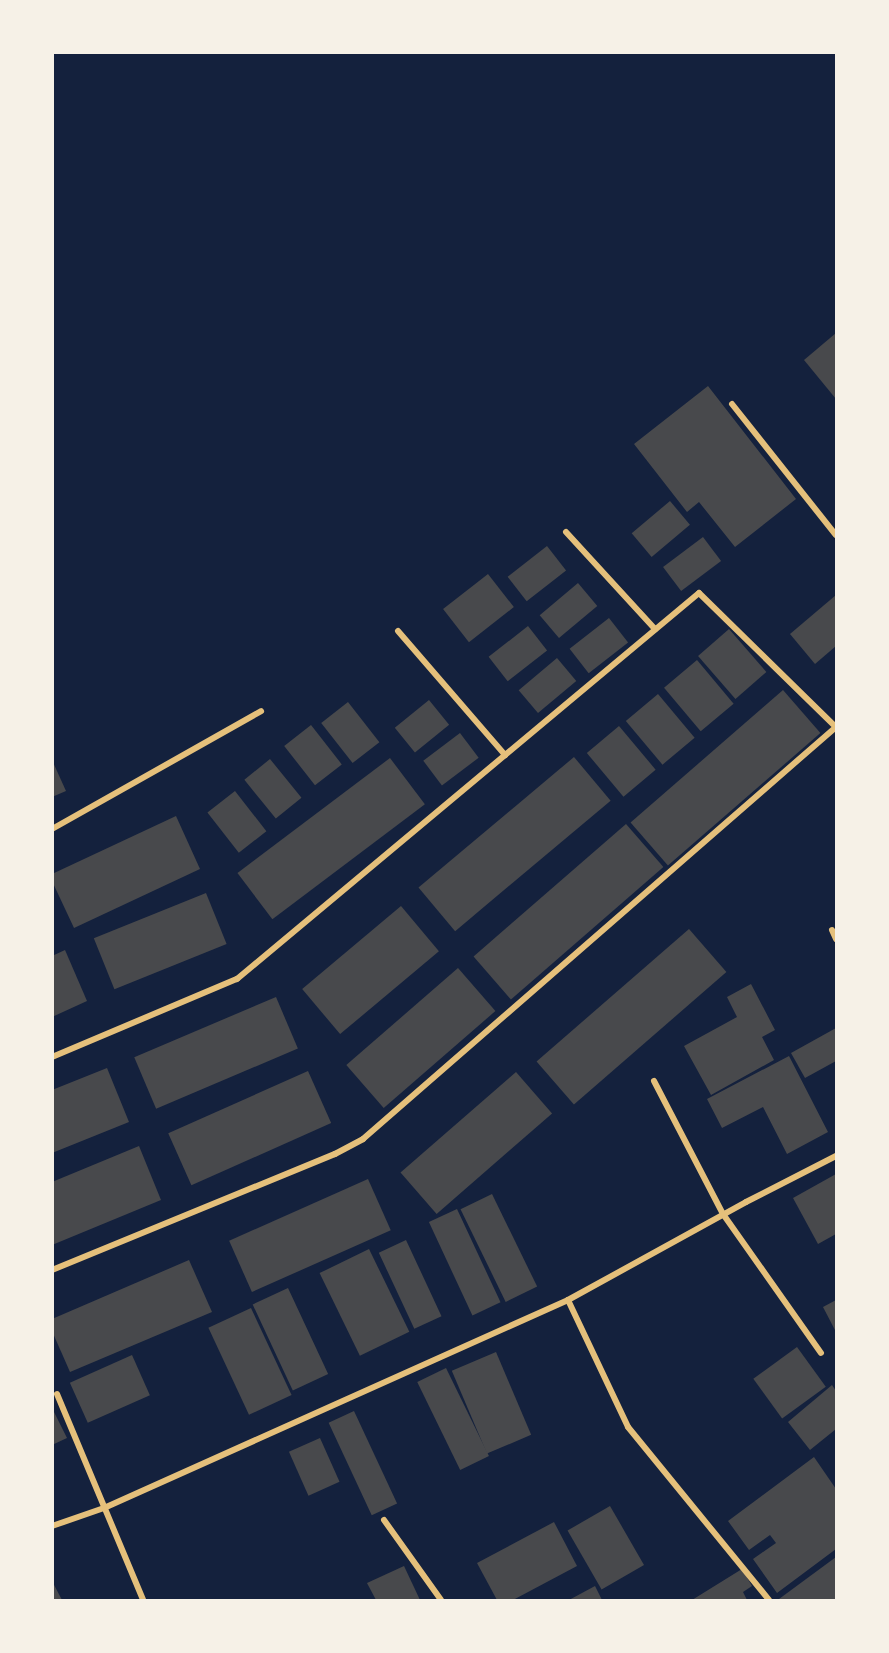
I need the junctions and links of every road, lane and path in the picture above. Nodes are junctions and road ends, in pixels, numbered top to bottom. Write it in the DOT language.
graph roads {
  1 [pos="732,404"];
  2 [pos="566,532"];
  3 [pos="837,535"];
  4 [pos="655,629"];
  5 [pos="399,631"];
  6 [pos="261,711"];
  7 [pos="837,727"];
  8 [pos="505,755"];
  9 [pos="52,829"];
  10 [pos="832,930"];
  11 [pos="837,939"];
  12 [pos="52,1057"];
  13 [pos="654,1082"];
  14 [pos="837,1155"];
  15 [pos="723,1214"];
  16 [pos="52,1270"];
  17 [pos="568,1300"];
  18 [pos="821,1353"];
  19 [pos="57,1394"];
  20 [pos="104,1508"];
  21 [pos="384,1520"];
  22 [pos="52,1526"];
  23 [pos="143,1600"];
  24 [pos="441,1600"];
  25 [pos="769,1600"];
  1 -- 3 [label="street"];
  2 -- 4 [label="street"];
  4 -- 7 [label="street"];
  4 -- 8 [label="street"];
  5 -- 8 [label="street"];
  6 -- 9 [label="street"];
  7 -- 16 [label="street"];
  8 -- 12 [label="street"];
  10 -- 11 [label="street"];
  13 -- 15 [label="street"];
  14 -- 15 [label="street"];
  15 -- 17 [label="street"];
  15 -- 18 [label="street"];
  17 -- 20 [label="street"];
  17 -- 25 [label="street"];
  19 -- 20 [label="street"];
  20 -- 22 [label="street"];
  20 -- 23 [label="street"];
  21 -- 24 [label="street"];
}
